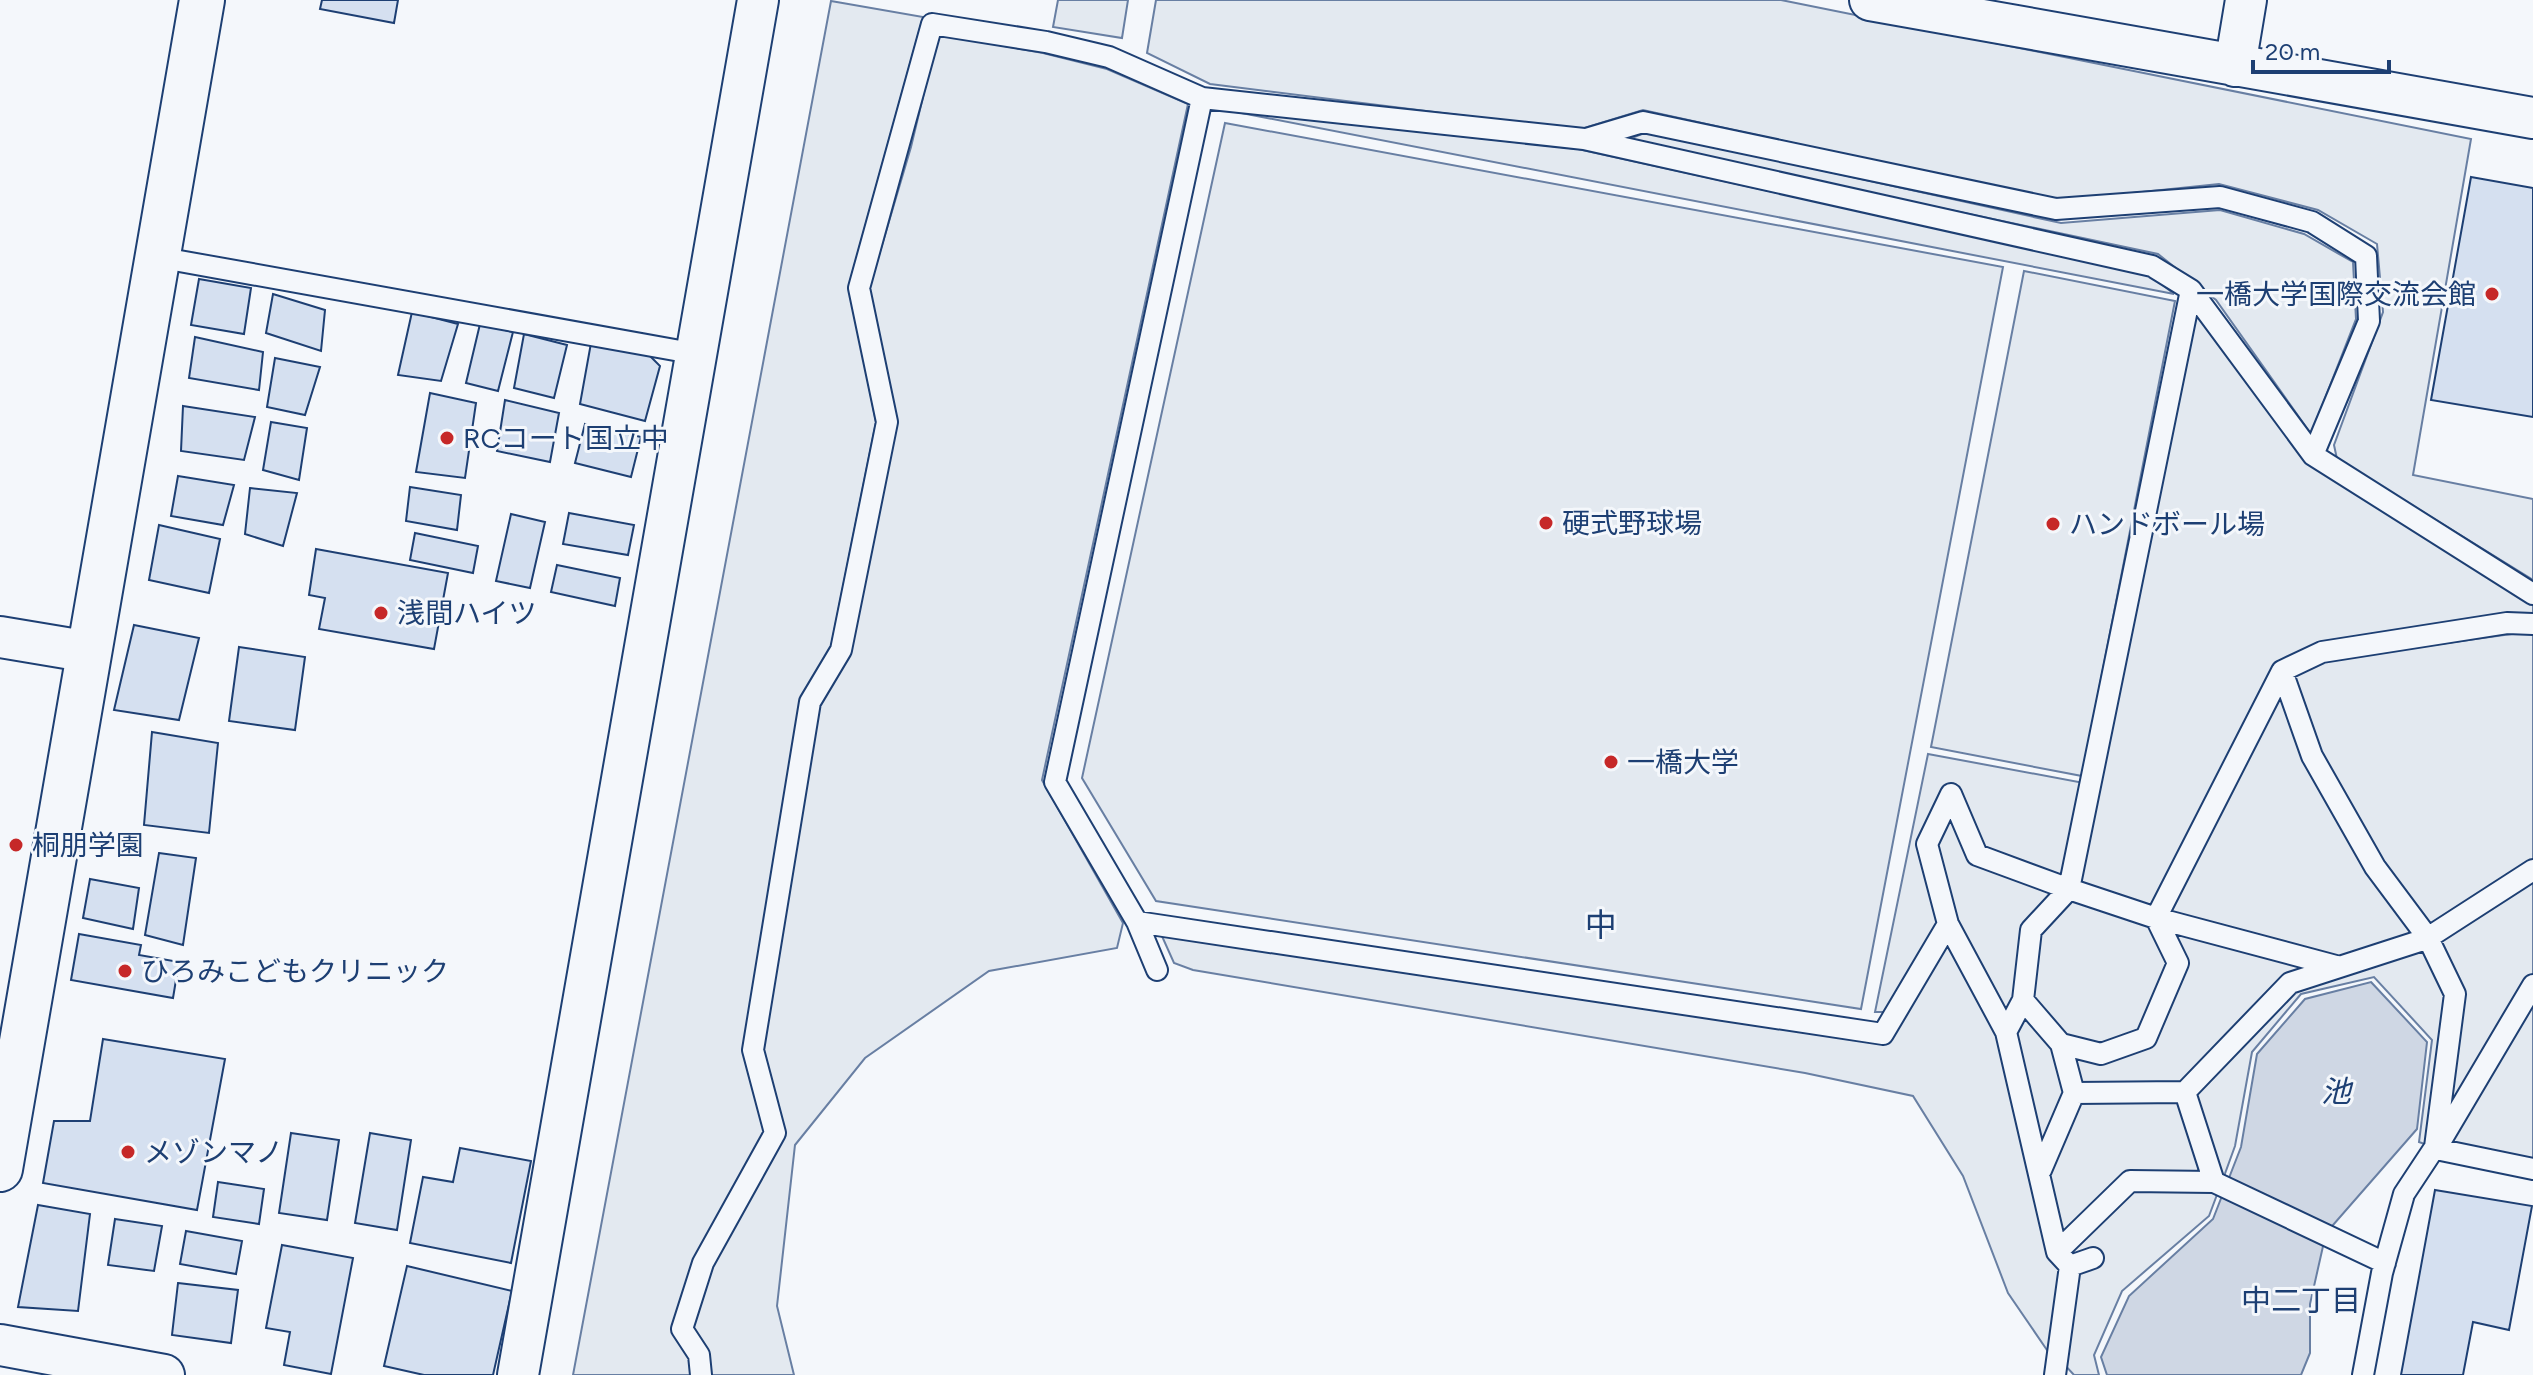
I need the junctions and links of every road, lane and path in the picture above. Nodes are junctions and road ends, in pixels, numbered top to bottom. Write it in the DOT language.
graph roads {
  1 [pos="202,0"];
  2 [pos="758,0"];
  3 [pos="1870,0"];
  4 [pos="2246,0"];
  5 [pos="2235,66"];
  6 [pos="1202,98"];
  7 [pos="2533,118"];
  8 [pos="1584,139"];
  9 [pos="157,257"];
  10 [pos="2191,290"];
  11 [pos="697,354"];
  12 [pos="2313,455"];
  13 [pos="2533,594"];
  14 [pos="2533,624"];
  15 [pos="0,637"];
  16 [pos="90,652"];
  17 [pos="2282,671"];
  18 [pos="2533,870"];
  19 [pos="2069,889"];
  20 [pos="2156,918"];
  21 [pos="1137,922"];
  22 [pos="1948,924"];
  23 [pos="2426,939"];
  24 [pos="2336,966"];
  25 [pos="1157,970"];
  26 [pos="2533,985"];
  27 [pos="2023,1000"];
  28 [pos="2006,1032"];
  29 [pos="2061,1044"];
  30 [pos="2185,1092"];
  31 [pos="2074,1093"];
  32 [pos="0,1169"];
  33 [pos="2533,1169"];
  34 [pos="2041,1170"];
  35 [pos="2214,1182"];
  36 [pos="2093,1258"];
  37 [pos="2064,1259"];
  38 [pos="2385,1263"];
  39 [pos="0,1345"];
  40 [pos="164,1375"];
  41 [pos="518,1375"];
  42 [pos="701,1375"];
  43 [pos="2055,1375"];
  44 [pos="2363,1375"];
  1 -- 9 [label="street"];
  2 -- 11 [label="street"];
  3 -- 5 [label="street"];
  4 -- 5 [label="street"];
  5 -- 7 [label="street"];
  6 -- 8 [label="lane"];
  6 -- 21 [label="lane"];
  6 -- 42 [label="lane"];
  8 -- 10 [label="lane"];
  8 -- 12 [label="lane"];
  9 -- 11 [label="lane"];
  9 -- 16 [label="street"];
  10 -- 12 [label="lane"];
  10 -- 19 [label="lane"];
  11 -- 41 [label="street"];
  12 -- 13 [label="lane"];
  14 -- 17 [label="lane"];
  15 -- 16 [label="street"];
  16 -- 32 [label="street"];
  17 -- 20 [label="lane"];
  17 -- 23 [label="lane"];
  18 -- 23 [label="lane"];
  19 -- 20 [label="lane"];
  19 -- 22 [label="lane"];
  19 -- 27 [label="lane"];
  20 -- 24 [label="lane"];
  20 -- 29 [label="lane"];
  21 -- 22 [label="lane"];
  21 -- 25 [label="lane"];
  22 -- 28 [label="lane"];
  23 -- 24 [label="lane"];
  23 -- 38 [label="lane"];
  24 -- 30 [label="lane"];
  26 -- 33 [label="lane"];
  27 -- 28 [label="lane"];
  27 -- 29 [label="lane"];
  28 -- 34 [label="lane"];
  29 -- 31 [label="lane"];
  30 -- 31 [label="lane"];
  30 -- 35 [label="lane"];
  31 -- 34 [label="lane"];
  34 -- 37 [label="lane"];
  35 -- 37 [label="lane"];
  35 -- 38 [label="lane"];
  36 -- 37 [label="lane"];
  37 -- 43 [label="lane"];
  38 -- 44 [label="lane"];
  39 -- 40 [label="street"];
}
